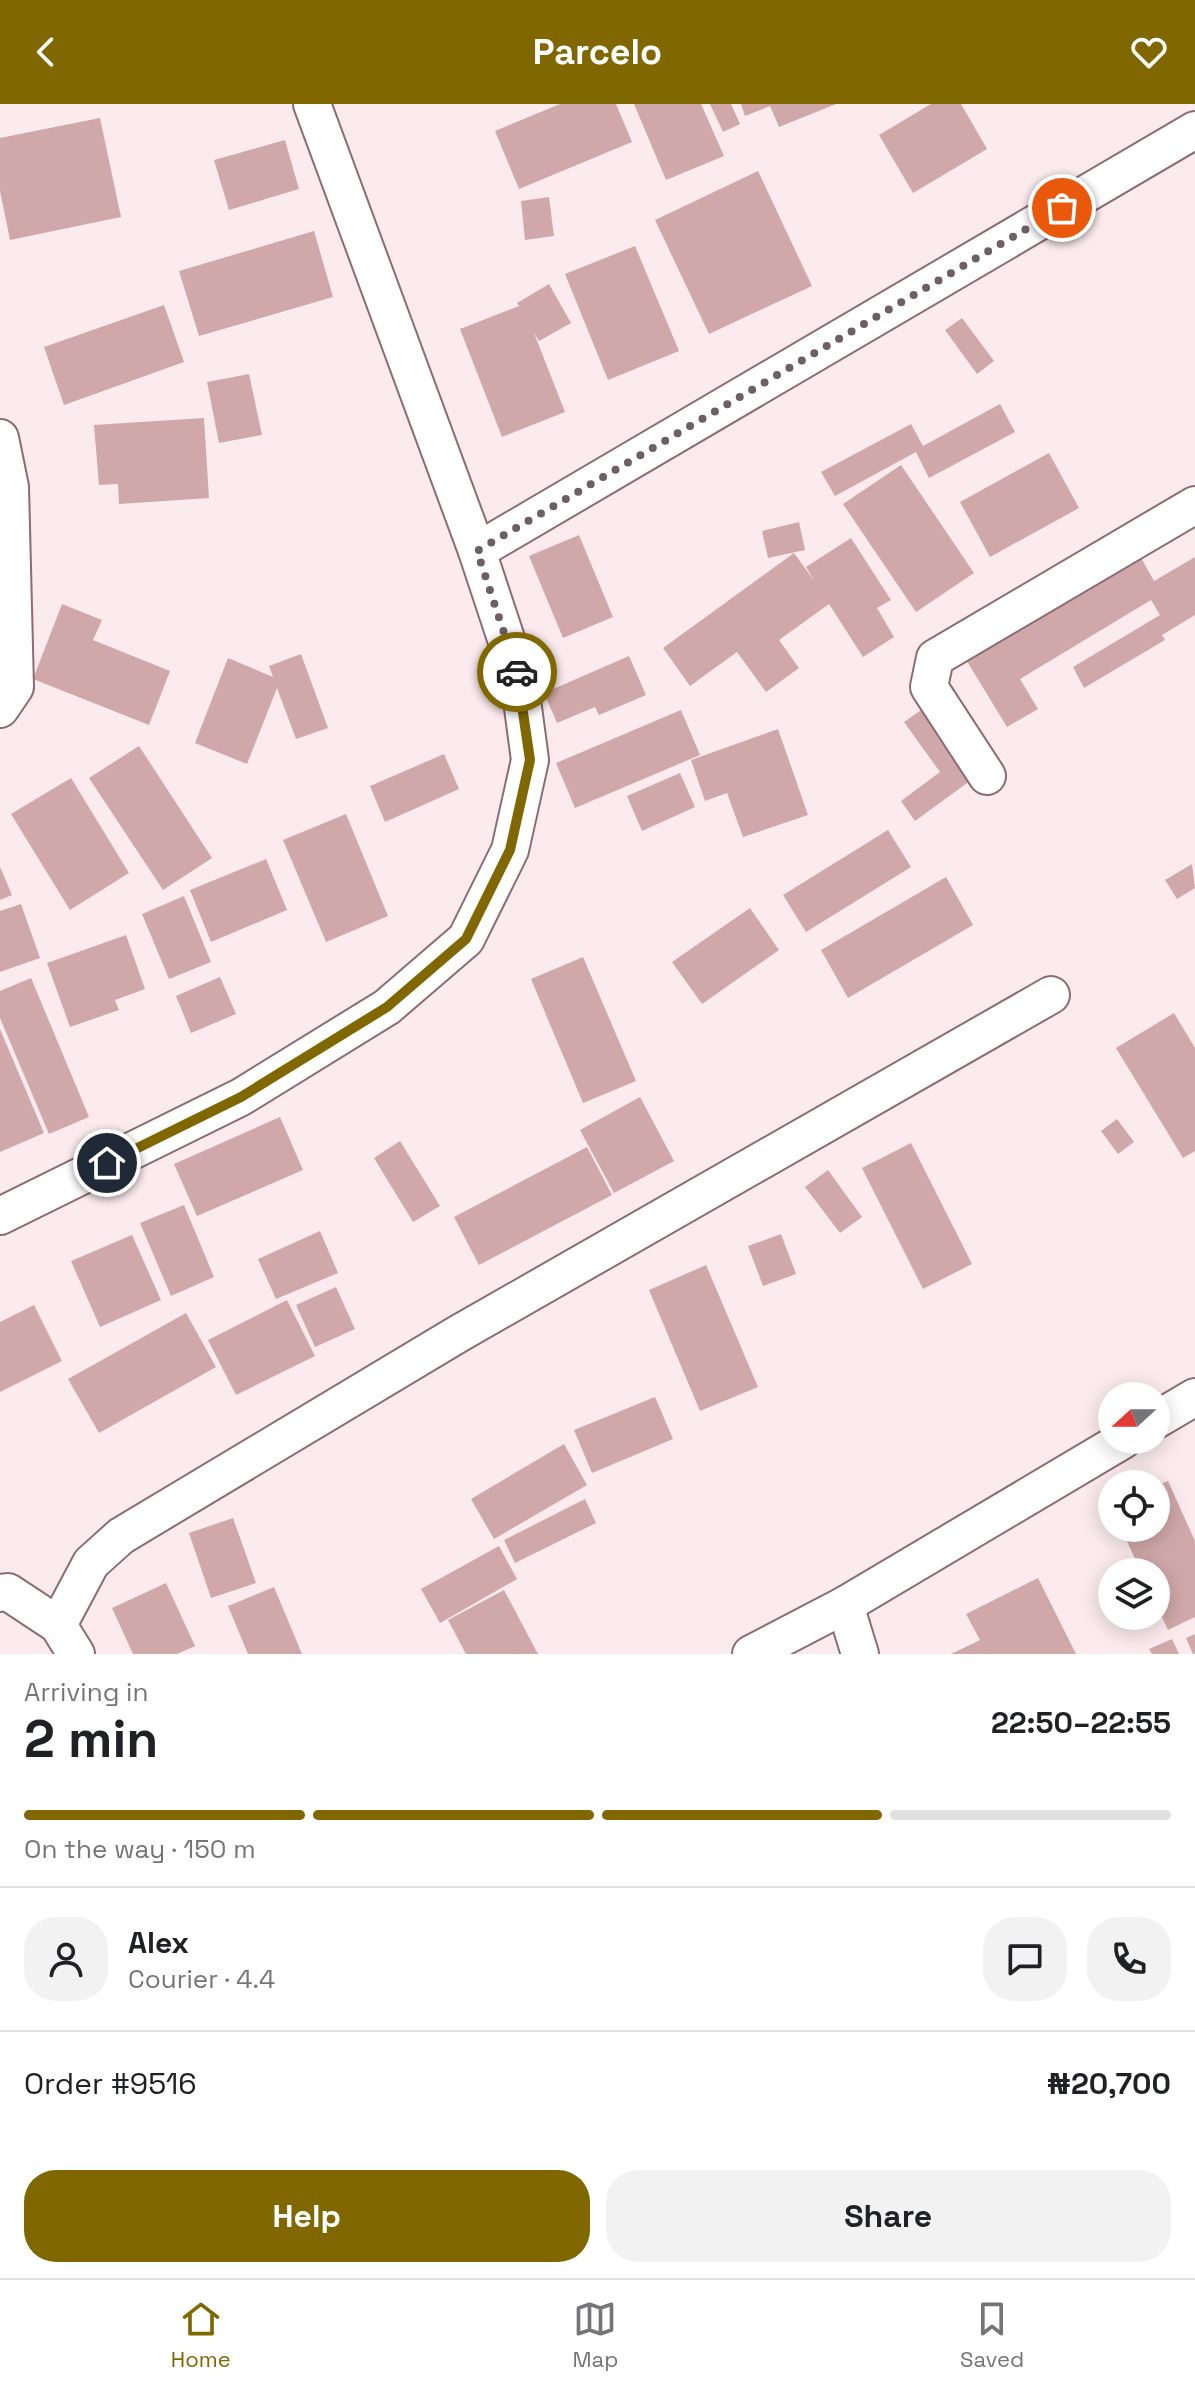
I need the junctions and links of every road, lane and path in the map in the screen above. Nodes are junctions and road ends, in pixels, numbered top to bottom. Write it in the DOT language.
graph roads {
  1 [pos="312,104"];
  2 [pos="1195,130"];
  3 [pos="0,438"];
  4 [pos="1195,505"];
  5 [pos="477,551"];
  6 [pos="0,709"];
  7 [pos="987,776"];
  8 [pos="1051,995"];
  9 [pos="0,1216"];
  10 [pos="1195,1397"];
  11 [pos="1170,1412"];
  12 [pos="1099,1454"];
  13 [pos="0,1593"];
  14 [pos="845,1605"];
  15 [pos="67,1640"];
  16 [pos="751,1654"];
  17 [pos="860,1654"];
  1 -- 5 [label="street"];
  2 -- 5 [label="street"];
  3 -- 6 [label="street"];
  4 -- 7 [label="street"];
  5 -- 9 [label="street"];
  8 -- 15 [label="street"];
  10 -- 11 [label="street"];
  12 -- 14 [label="street"];
  13 -- 15 [label="street"];
  14 -- 16 [label="street"];
  14 -- 17 [label="street"];
}
